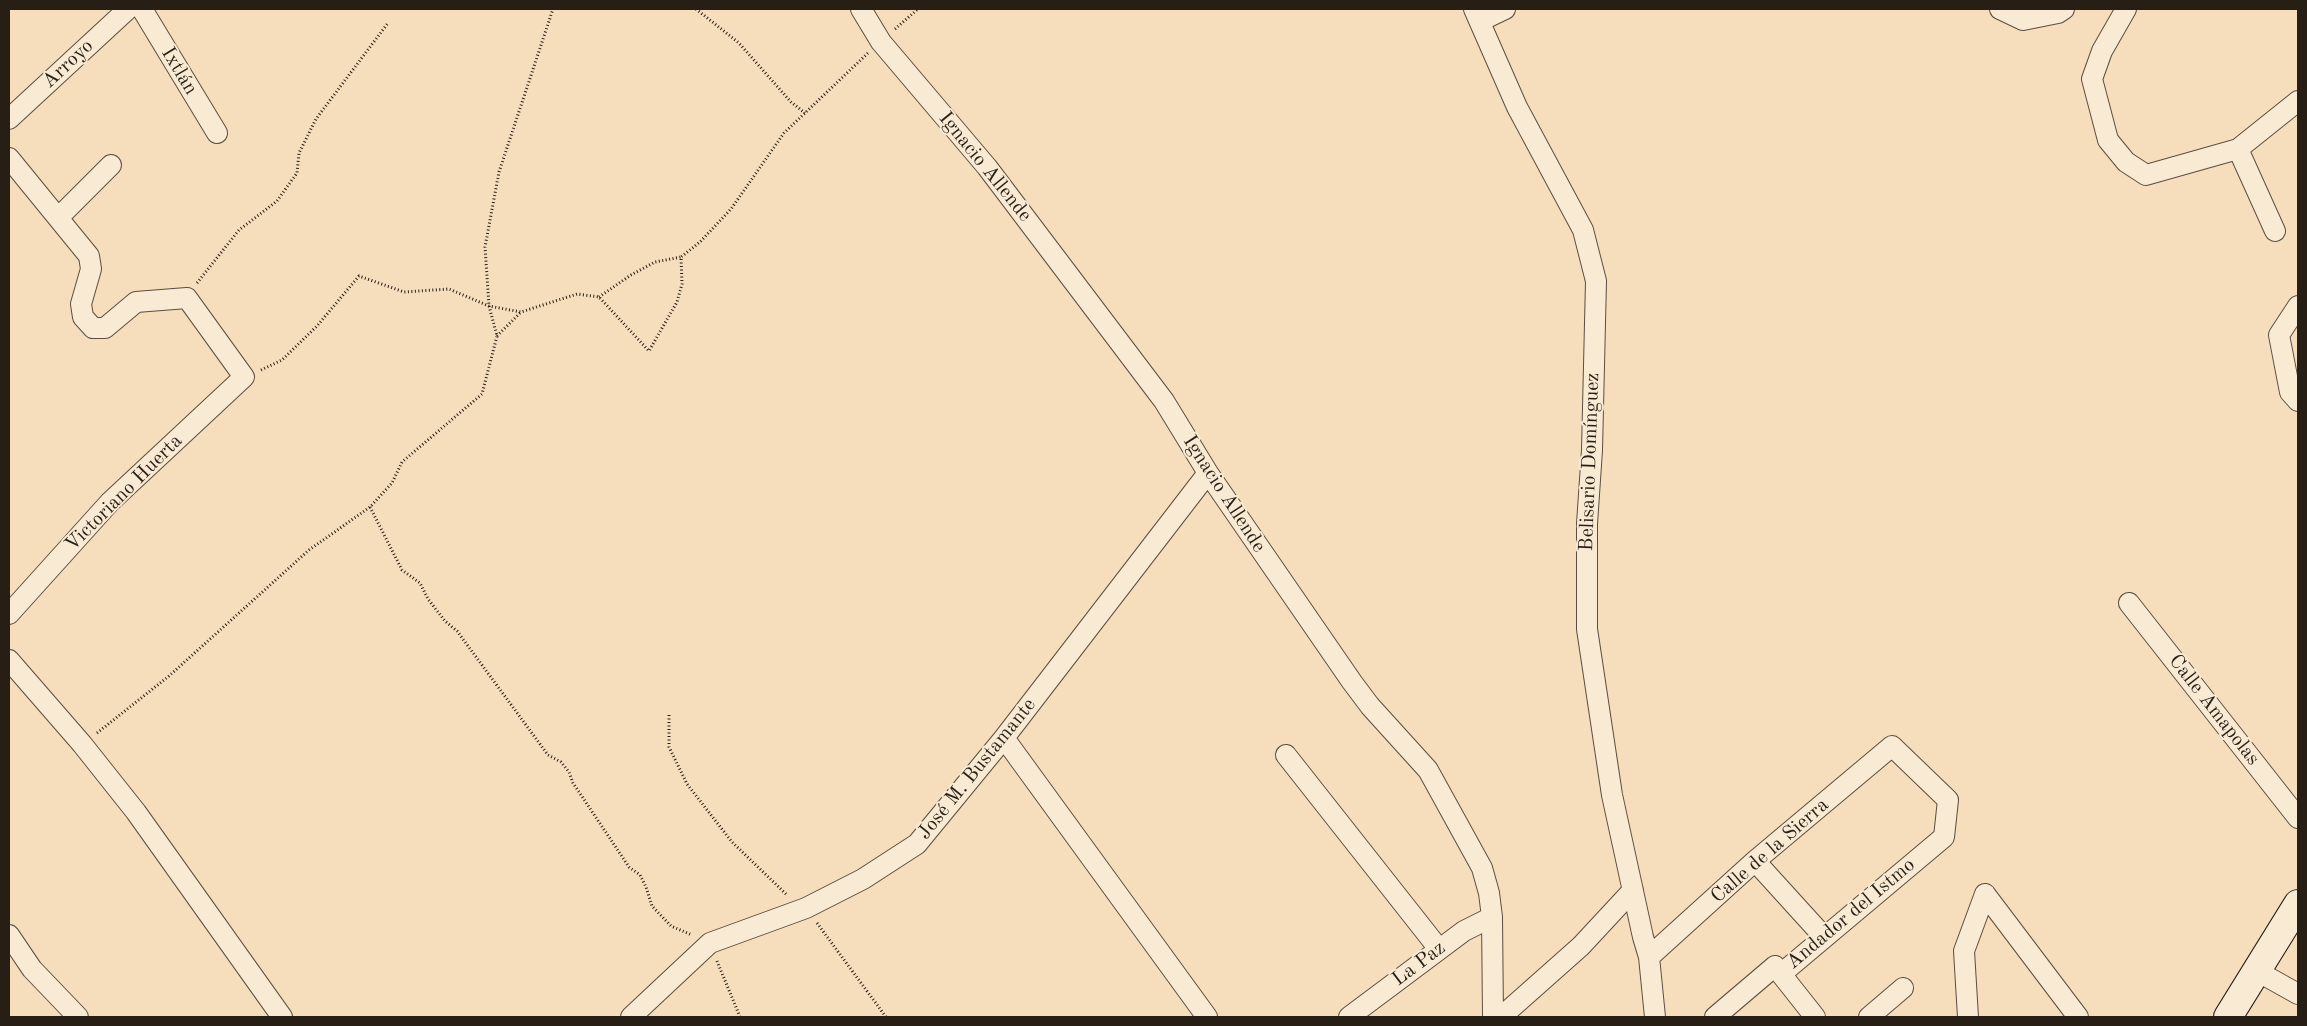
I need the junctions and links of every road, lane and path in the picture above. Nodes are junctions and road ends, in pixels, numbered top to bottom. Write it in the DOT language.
graph roads {
  1 [pos="128,9"];
  2 [pos="142,9"];
  3 [pos="553,9"];
  4 [pos="696,9"];
  5 [pos="860,9"];
  6 [pos="918,9"];
  7 [pos="1506,9"];
  8 [pos="2000,9"];
  9 [pos="2064,9"];
  10 [pos="2126,9"];
  11 [pos="2045,13"];
  12 [pos="1477,15"];
  13 [pos="388,23"];
  14 [pos="881,42"];
  15 [pos="2298,101"];
  16 [pos="806,113"];
  17 [pos="9,119"];
  18 [pos="217,132"];
  19 [pos="2238,149"];
  20 [pos="9,158"];
  21 [pos="111,165"];
  22 [pos="59,217"];
  23 [pos="2275,231"];
  24 [pos="681,257"];
  25 [pos="599,297"];
  26 [pos="187,298"];
  27 [pos="489,306"];
  28 [pos="2298,306"];
  29 [pos="521,312"];
  30 [pos="497,336"];
  31 [pos="244,377"];
  32 [pos="2298,401"];
  33 [pos="1208,473"];
  34 [pos="370,507"];
  35 [pos="2129,603"];
  36 [pos="9,614"];
  37 [pos="9,660"];
  38 [pos="669,715"];
  39 [pos="1004,738"];
  40 [pos="82,744"];
  41 [pos="1286,754"];
  42 [pos="2290,796"];
  43 [pos="2298,818"];
  44 [pos="1944,837"];
  45 [pos="1755,861"];
  46 [pos="1633,890"];
  47 [pos="2298,904"];
  48 [pos="806,908"];
  49 [pos="1492,917"];
  50 [pos="9,935"];
  51 [pos="1824,937"];
  52 [pos="710,943"];
  53 [pos="1439,949"];
  54 [pos="1649,957"];
  55 [pos="2256,970"];
  56 [pos="1781,974"];
  57 [pos="1903,988"];
  58 [pos="2298,994"];
  59 [pos="78,1017"];
  60 [pos="282,1017"];
  61 [pos="631,1017"];
  62 [pos="740,1017"];
  63 [pos="886,1017"];
  64 [pos="1207,1017"];
  65 [pos="1349,1017"];
  66 [pos="1493,1017"];
  67 [pos="1501,1017"];
  68 [pos="1655,1017"];
  69 [pos="1715,1017"];
  70 [pos="1815,1017"];
  71 [pos="1869,1017"];
  72 [pos="1968,1017"];
  73 [pos="2078,1017"];
  74 [pos="2228,1017"];
  1 -- 17 [label="street, Arroyo"];
  2 -- 18 [label="street, Ixtlán"];
  3 -- 27 [label="path"];
  4 -- 16 [label="path"];
  5 -- 14 [label="street, Ignacio Allende"];
  6 -- 14 [label="path"];
  7 -- 12 [label="street"];
  8 -- 11 [label="street"];
  9 -- 11 [label="street"];
  10 -- 19 [label="street"];
  12 -- 46 [label="street, Belisario Domínguez"];
  13 -- 26 [label="path"];
  14 -- 16 [label="path"];
  14 -- 33 [label="street, Ignacio Allende"];
  15 -- 19 [label="street"];
  16 -- 24 [label="path"];
  19 -- 23 [label="street"];
  20 -- 22 [label="street"];
  21 -- 22 [label="street"];
  22 -- 26 [label="street"];
  24 -- 25 [label="path"];
  24 -- 25 [label="path"];
  25 -- 29 [label="path"];
  26 -- 31 [label="street"];
  27 -- 29 [label="path"];
  27 -- 30 [label="path"];
  27 -- 31 [label="path"];
  28 -- 32 [label="street"];
  29 -- 30 [label="path"];
  30 -- 34 [label="path"];
  31 -- 36 [label="street, Victoriano Huerta"];
  33 -- 39 [label="street, José M. Bustamante"];
  33 -- 49 [label="street, Ignacio Allende"];
  34 -- 40 [label="path"];
  34 -- 52 [label="path"];
  35 -- 42 [label="street, Calle Amapolas"];
  37 -- 40 [label="street"];
  38 -- 48 [label="path"];
  39 -- 48 [label="street, José M. Bustamante"];
  39 -- 64 [label="street"];
  40 -- 60 [label="street"];
  41 -- 53 [label="street"];
  42 -- 43 [label="street, Calle Amapolas"];
  44 -- 45 [label="street, Calle de la Sierra"];
  44 -- 51 [label="street, Andador del Istmo"];
  45 -- 51 [label="street"];
  45 -- 54 [label="street, Calle de la Sierra"];
  46 -- 54 [label="street, Belisario Domínguez"];
  46 -- 67 [label="street"];
  47 -- 55 [label="main road"];
  48 -- 52 [label="street, José M. Bustamante"];
  48 -- 63 [label="path"];
  49 -- 53 [label="street, La Paz"];
  49 -- 66 [label="street, Ignacio Allende"];
  50 -- 59 [label="street"];
  51 -- 56 [label="street, Andador del Istmo"];
  52 -- 61 [label="street, José M. Bustamante"];
  52 -- 62 [label="path"];
  53 -- 65 [label="street, La Paz"];
  54 -- 68 [label="street, Belisario Domínguez"];
  55 -- 58 [label="street"];
  55 -- 74 [label="main road"];
  56 -- 69 [label="street, Andador del Istmo"];
  56 -- 70 [label="street"];
  57 -- 71 [label="street"];
  72 -- 73 [label="street"];
}
